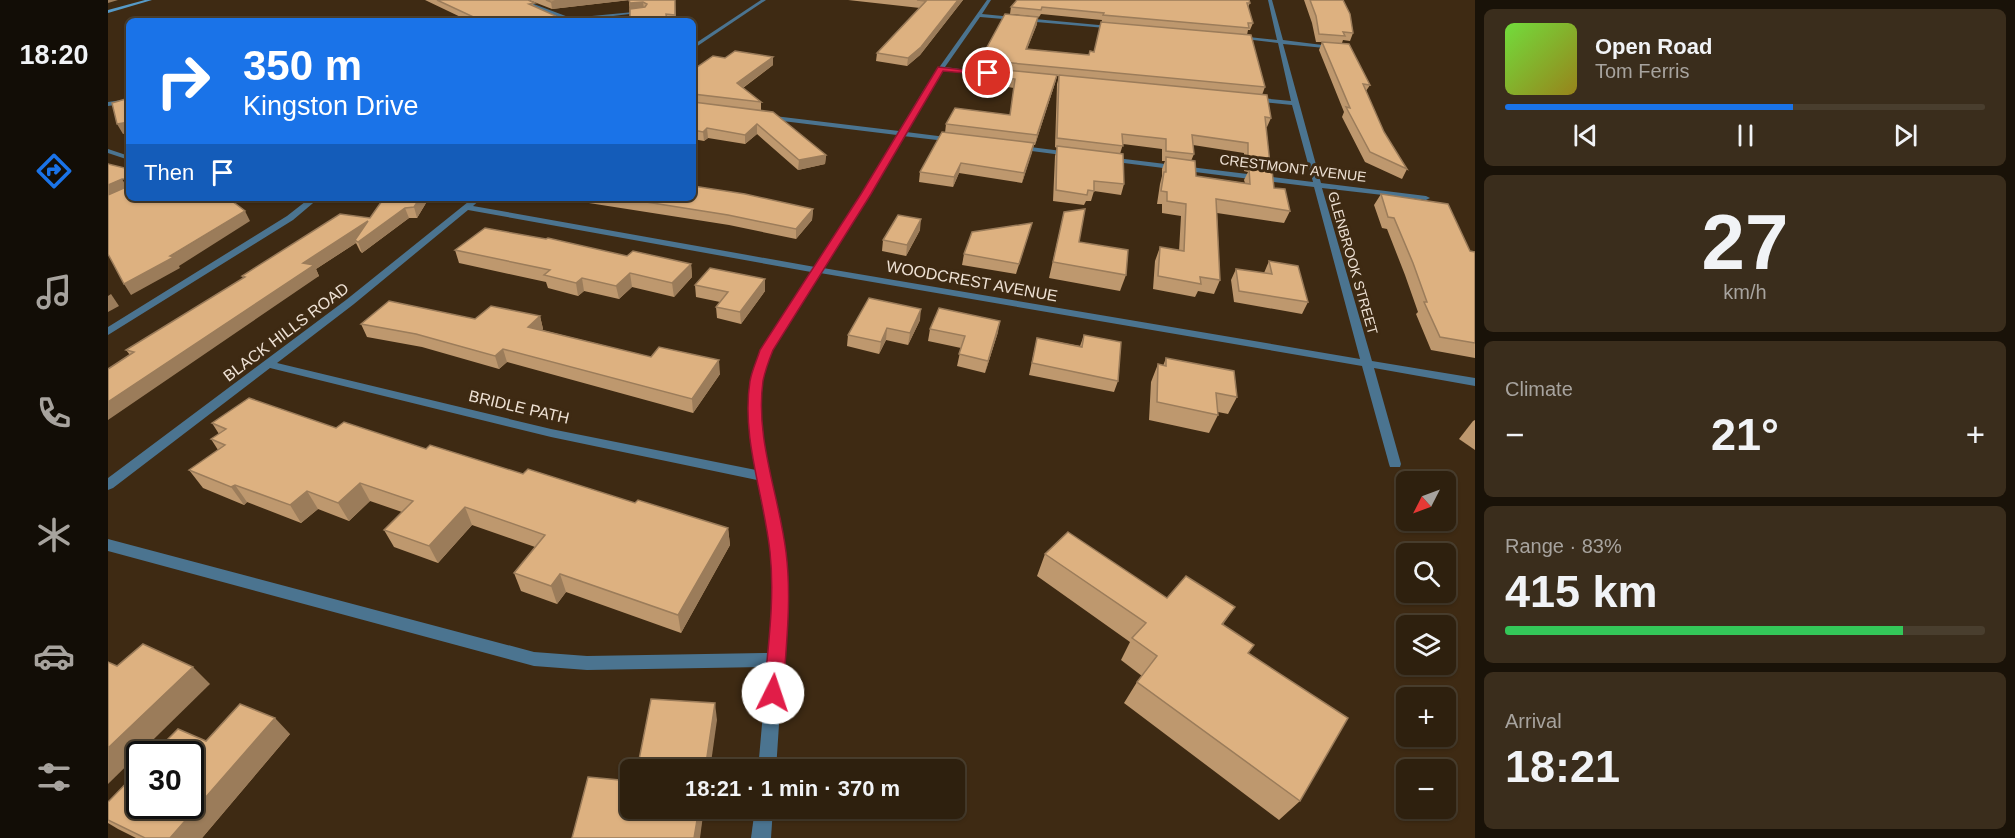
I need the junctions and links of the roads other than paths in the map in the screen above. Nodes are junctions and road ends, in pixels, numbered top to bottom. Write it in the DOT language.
graph roads {
  1 [pos="150,0"];
  2 [pos="199,0"];
  3 [pos="215,0"];
  4 [pos="518,0"];
  5 [pos="764,0"];
  6 [pos="989,0"];
  7 [pos="1270,0"];
  8 [pos="108,12"];
  9 [pos="644,12"];
  10 [pos="978,15"];
  11 [pos="569,18"];
  12 [pos="1129,28"];
  13 [pos="1233,38"];
  14 [pos="1280,42"];
  15 [pos="696,45"];
  16 [pos="1348,48"];
  17 [pos="941,68"];
  18 [pos="1000,74"];
  19 [pos="1248,99"];
  20 [pos="126,101"];
  21 [pos="1295,103"];
  22 [pos="108,104"];
  23 [pos="761,116"];
  24 [pos="901,133"];
  25 [pos="961,141"];
  26 [pos="1008,147"];
  27 [pos="108,151"];
  28 [pos="1079,155"];
  29 [pos="126,157"];
  30 [pos="1103,158"];
  31 [pos="1317,184"];
  32 [pos="1426,198"];
  33 [pos="311,201"];
  34 [pos="474,201"];
  35 [pos="465,207"];
  36 [pos="818,270"];
  37 [pos="108,332"];
  38 [pos="1367,363"];
  39 [pos="268,364"];
  40 [pos="1475,382"];
  41 [pos="1395,464"];
  42 [pos="763,476"];
  43 [pos="108,485"];
  44 [pos="108,545"];
  45 [pos="776,660"];
  46 [pos="768,759"];
  47 [pos="763,819"];
  48 [pos="761,838"];
  1 -- 8 [label="street"];
  2 -- 3 [label="street"];
  4 -- 11 [label="street"];
  5 -- 15 [label="street"];
  6 -- 10 [label="street"];
  7 -- 14 [label="street, GLENBROOK STREET"];
  9 -- 11 [label="street"];
  10 -- 12 [label="street"];
  10 -- 17 [label="street"];
  13 -- 14 [label="street"];
  14 -- 16 [label="street"];
  14 -- 21 [label="street, GLENBROOK STREET"];
  17 -- 18 [label="street"];
  17 -- 24 [label="street"];
  19 -- 21 [label="street"];
  20 -- 22 [label="street"];
  21 -- 31 [label="street, GLENBROOK STREET"];
  23 -- 24 [label="street"];
  24 -- 25 [label="street"];
  24 -- 36 [label="street"];
  26 -- 28 [label="street"];
  27 -- 29 [label="street"];
  30 -- 31 [label="street, CRESTMONT AVENUE"];
  31 -- 32 [label="street, CRESTMONT AVENUE"];
  31 -- 38 [label="street, GLENBROOK STREET"];
  33 -- 37 [label="street"];
  34 -- 35 [label="street, BLACK HILLS ROAD"];
  35 -- 36 [label="street, WOODCREST AVENUE"];
  35 -- 39 [label="street, BLACK HILLS ROAD"];
  36 -- 38 [label="street, WOODCREST AVENUE"];
  36 -- 42 [label="street"];
  38 -- 40 [label="street, WOODCREST AVENUE"];
  38 -- 41 [label="street, GLENBROOK STREET"];
  39 -- 42 [label="street, BRIDLE PATH"];
  39 -- 43 [label="street, BLACK HILLS ROAD"];
  42 -- 45 [label="street"];
  44 -- 45 [label="street"];
  45 -- 46 [label="street"];
  47 -- 48 [label="street"];
}
